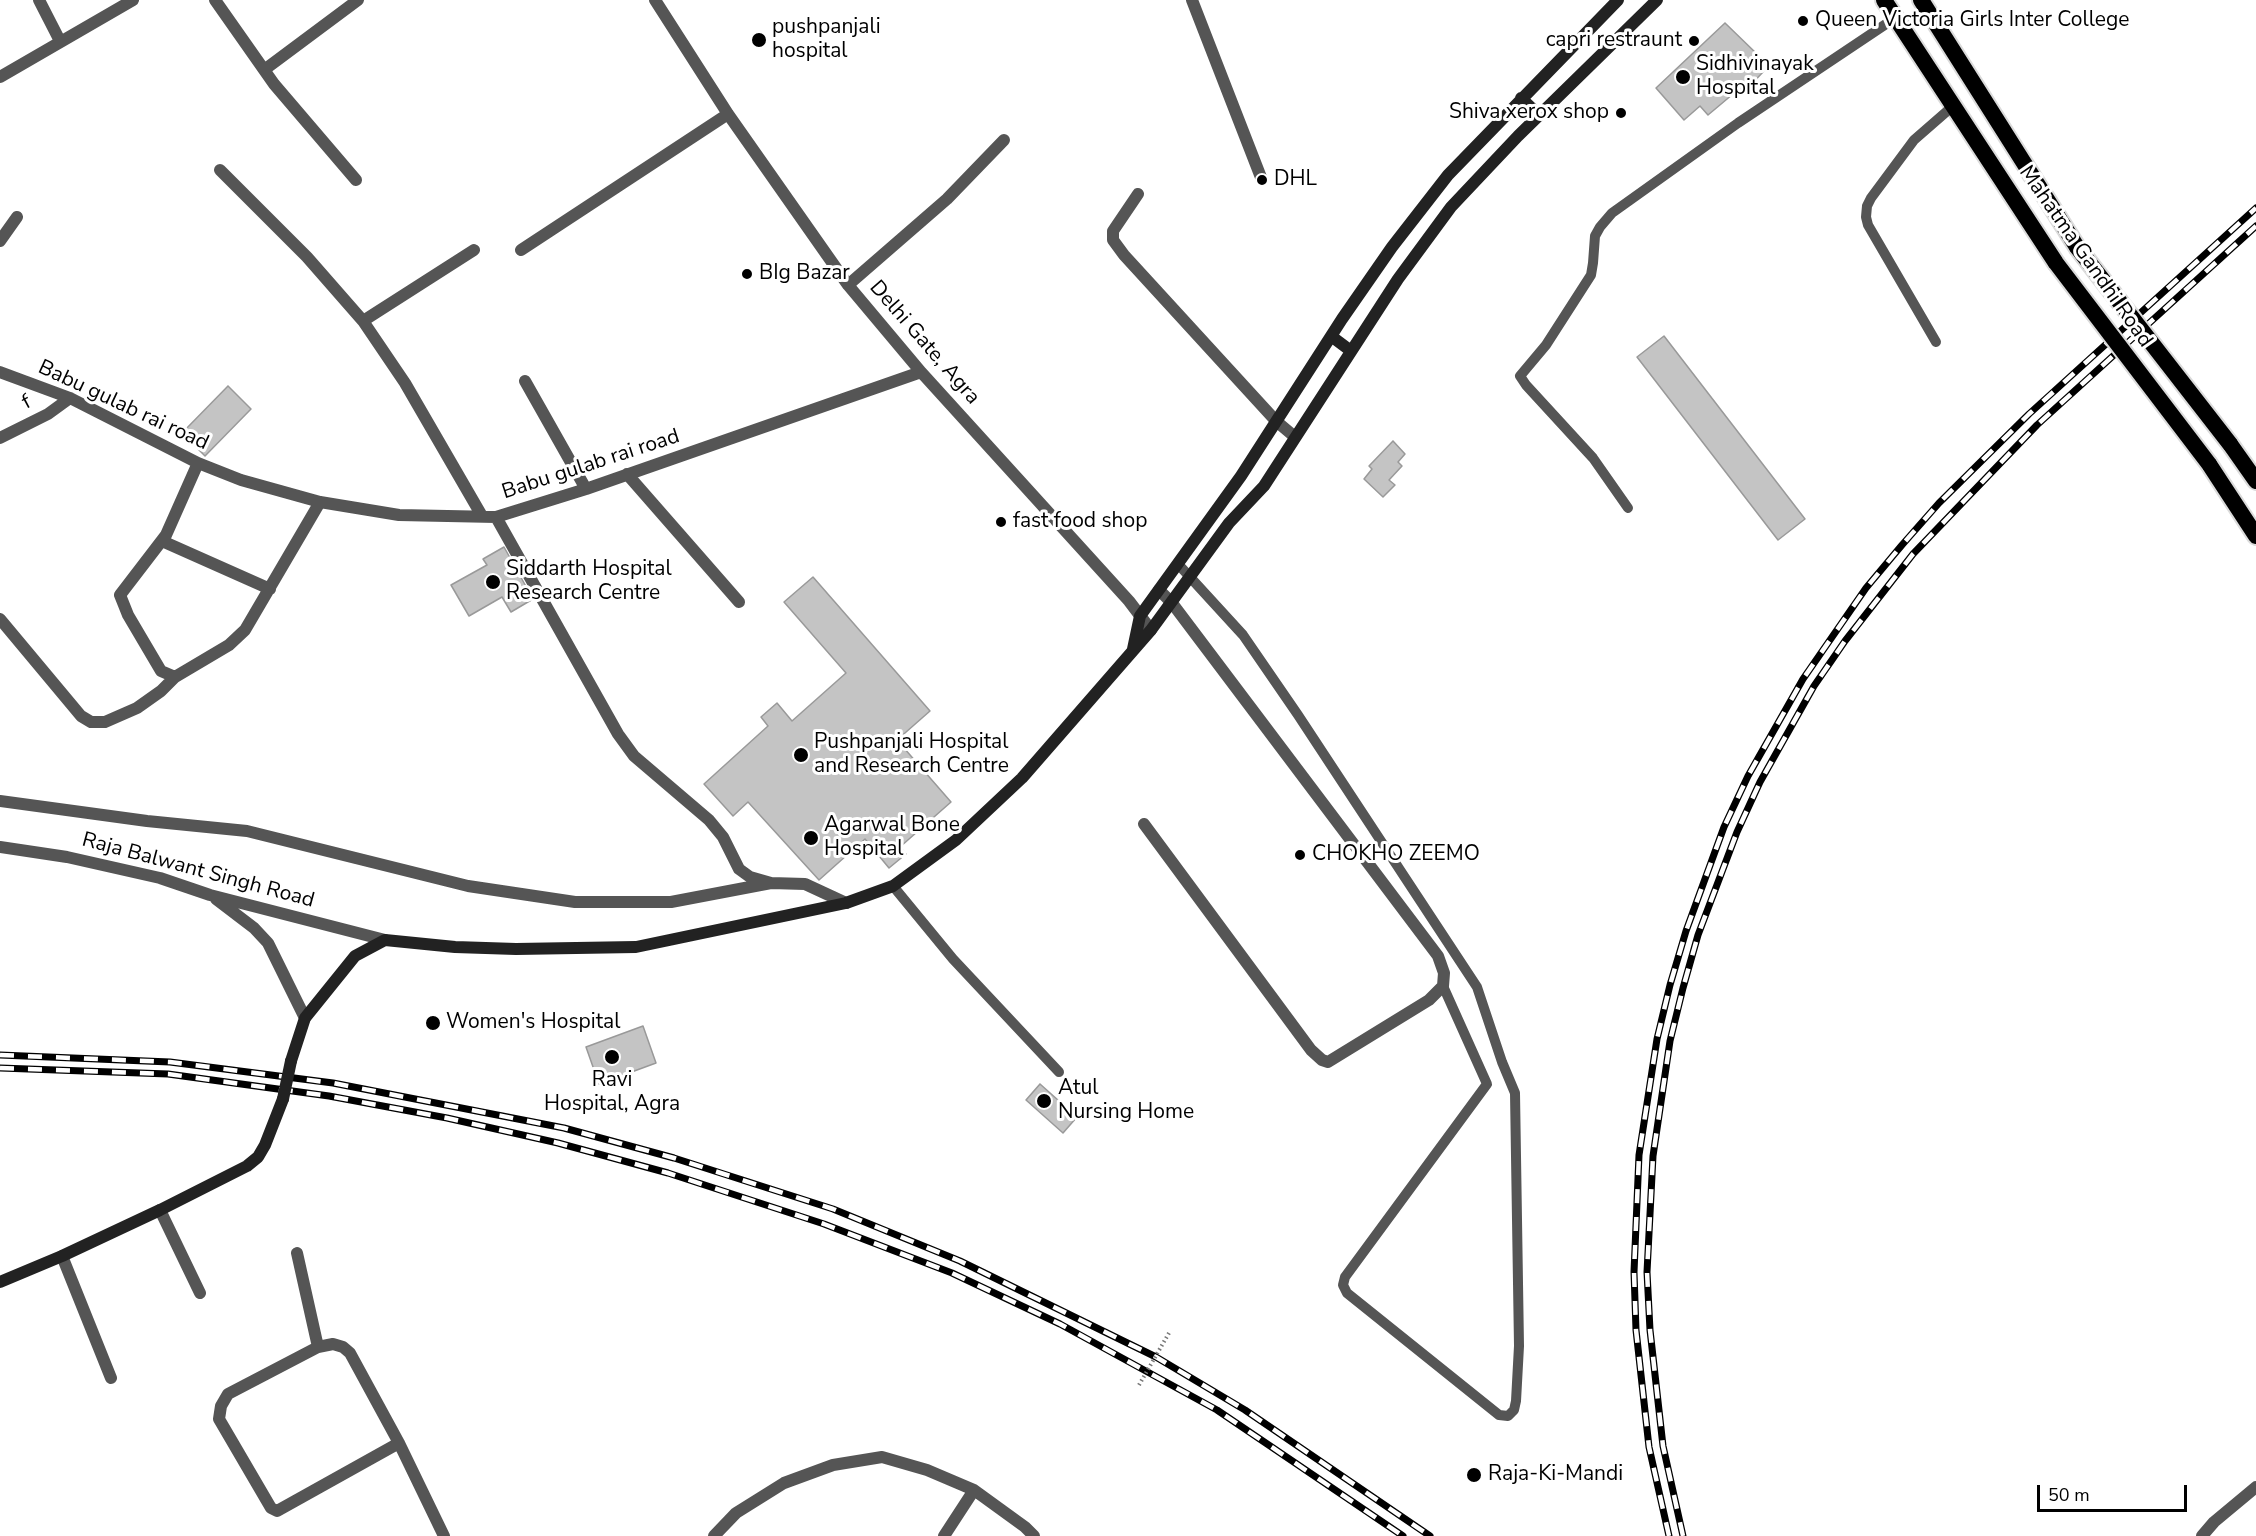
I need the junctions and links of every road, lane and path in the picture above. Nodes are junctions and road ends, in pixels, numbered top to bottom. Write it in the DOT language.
graph roads {
  1 [pos="39,0"];
  2 [pos="133,0"];
  3 [pos="215,0"];
  4 [pos="358,0"];
  5 [pos="655,0"];
  6 [pos="1192,0"];
  7 [pos="1618,0"];
  8 [pos="1657,0"];
  9 [pos="1884,0"];
  10 [pos="1921,0"];
  11 [pos="1896,18"];
  12 [pos="60,41"];
  13 [pos="264,70"];
  14 [pos="0,78"];
  15 [pos="1521,98"];
  16 [pos="1953,106"];
  17 [pos="728,114"];
  18 [pos="1539,116"];
  19 [pos="1004,141"];
  20 [pos="220,170"];
  21 [pos="356,180"];
  22 [pos="1262,180"];
  23 [pos="1138,194"];
  24 [pos="17,217"];
  25 [pos="0,241"];
  26 [pos="474,250"];
  27 [pos="521,250"];
  28 [pos="848,285"];
  29 [pos="363,321"];
  30 [pos="1331,336"];
  31 [pos="1936,342"];
  32 [pos="1351,351"];
  33 [pos="0,372"];
  34 [pos="921,372"];
  35 [pos="525,381"];
  36 [pos="70,398"];
  37 [pos="1276,421"];
  38 [pos="1295,437"];
  39 [pos="0,438"];
  40 [pos="198,463"];
  41 [pos="627,474"];
  42 [pos="2256,481"];
  43 [pos="586,489"];
  44 [pos="320,502"];
  45 [pos="1628,508"];
  46 [pos="482,516"];
  47 [pos="496,517"];
  48 [pos="2256,536"];
  49 [pos="162,541"];
  50 [pos="1178,564"];
  51 [pos="1191,577"];
  52 [pos="270,589"];
  53 [pos="1159,590"];
  54 [pos="739,602"];
  55 [pos="1172,603"];
  56 [pos="1140,616"];
  57 [pos="0,619"];
  58 [pos="1151,630"];
  59 [pos="1133,650"];
  60 [pos="175,677"];
  61 [pos="0,801"];
  62 [pos="1144,824"];
  63 [pos="0,847"];
  64 [pos="771,883"];
  65 [pos="893,886"];
  66 [pos="210,895"];
  67 [pos="846,903"];
  68 [pos="385,940"];
  69 [pos="1443,986"];
  70 [pos="305,1018"];
  71 [pos="1059,1072"];
  72 [pos="160,1210"];
  73 [pos="297,1253"];
  74 [pos="62,1256"];
  75 [pos="0,1282"];
  76 [pos="201,1293"];
  77 [pos="1169,1333"];
  78 [pos="318,1347"];
  79 [pos="111,1378"];
  80 [pos="1139,1385"];
  81 [pos="399,1443"];
  82 [pos="2256,1487"];
  83 [pos="974,1490"];
  84 [pos="444,1536"];
  85 [pos="714,1536"];
  86 [pos="944,1536"];
  87 [pos="1034,1536"];
  88 [pos="2202,1536"];
  1 -- 12 [label="street"];
  2 -- 12 [label="street"];
  3 -- 13 [label="street"];
  4 -- 13 [label="street"];
  5 -- 17 [label="street, Delhi Gate, Agra"];
  6 -- 22 [label="street"];
  7 -- 15 [label="main road"];
  8 -- 18 [label="main road"];
  9 -- 11 [label="highway, Mahatma Gandhi Road"];
  10 -- 42 [label="highway, Mahatma Gandhi Road, bridge"];
  11 -- 16 [label="highway, Mahatma Gandhi Road"];
  11 -- 45 [label="lane"];
  12 -- 14 [label="street"];
  13 -- 21 [label="street"];
  15 -- 18 [label="main road"];
  15 -- 30 [label="main road"];
  16 -- 31 [label="lane"];
  16 -- 48 [label="highway, Mahatma Gandhi Road, bridge"];
  17 -- 27 [label="street"];
  17 -- 28 [label="street, Delhi Gate, Agra"];
  18 -- 32 [label="main road"];
  19 -- 28 [label="street"];
  20 -- 29 [label="street"];
  23 -- 37 [label="street"];
  24 -- 25 [label="street"];
  26 -- 29 [label="street"];
  28 -- 34 [label="street, Delhi Gate, Agra"];
  29 -- 46 [label="street"];
  30 -- 32 [label="main road"];
  30 -- 37 [label="main road"];
  32 -- 38 [label="main road"];
  33 -- 36 [label="street, Babu gulab rai road"];
  34 -- 41 [label="street, Babu gulab rai road"];
  34 -- 56 [label="street, Delhi Gate, Agra"];
  35 -- 43 [label="street"];
  36 -- 39 [label="street, f"];
  36 -- 40 [label="street, Babu gulab rai road"];
  37 -- 38 [label="street"];
  37 -- 50 [label="main road"];
  38 -- 51 [label="main road"];
  40 -- 44 [label="street, Babu gulab rai road"];
  40 -- 49 [label="street"];
  41 -- 43 [label="street, Babu gulab rai road"];
  41 -- 54 [label="street"];
  43 -- 47 [label="street, Babu gulab rai road"];
  44 -- 46 [label="street, Babu gulab rai road"];
  44 -- 52 [label="street"];
  46 -- 47 [label="street, Babu gulab rai road"];
  47 -- 64 [label="street"];
  49 -- 52 [label="street"];
  49 -- 60 [label="street"];
  50 -- 51 [label="lane"];
  50 -- 53 [label="main road"];
  51 -- 55 [label="main road"];
  51 -- 69 [label="lane"];
  52 -- 60 [label="street"];
  53 -- 55 [label="street"];
  53 -- 56 [label="main road"];
  55 -- 58 [label="main road"];
  55 -- 69 [label="street"];
  56 -- 58 [label="street, Delhi Gate, Agra"];
  56 -- 59 [label="main road"];
  57 -- 60 [label="street"];
  58 -- 59 [label="main road"];
  59 -- 65 [label="main road"];
  61 -- 64 [label="street"];
  62 -- 69 [label="street"];
  63 -- 66 [label="street, Raja Balwant Singh Road"];
  64 -- 67 [label="street"];
  65 -- 67 [label="main road"];
  65 -- 71 [label="lane"];
  66 -- 68 [label="street, Raja Balwant Singh Road"];
  66 -- 70 [label="street"];
  67 -- 68 [label="main road"];
  68 -- 70 [label="main road"];
  70 -- 72 [label="main road, bridge"];
  72 -- 74 [label="main road"];
  72 -- 76 [label="street"];
  73 -- 78 [label="street"];
  74 -- 75 [label="main road"];
  74 -- 79 [label="street"];
  77 -- 80 [label="path, bridge"];
  78 -- 81 [label="street"];
  78 -- 81 [label="street"];
  81 -- 84 [label="street"];
  82 -- 88 [label="street"];
  83 -- 85 [label="street"];
  83 -- 86 [label="street"];
  83 -- 87 [label="street"];
}
